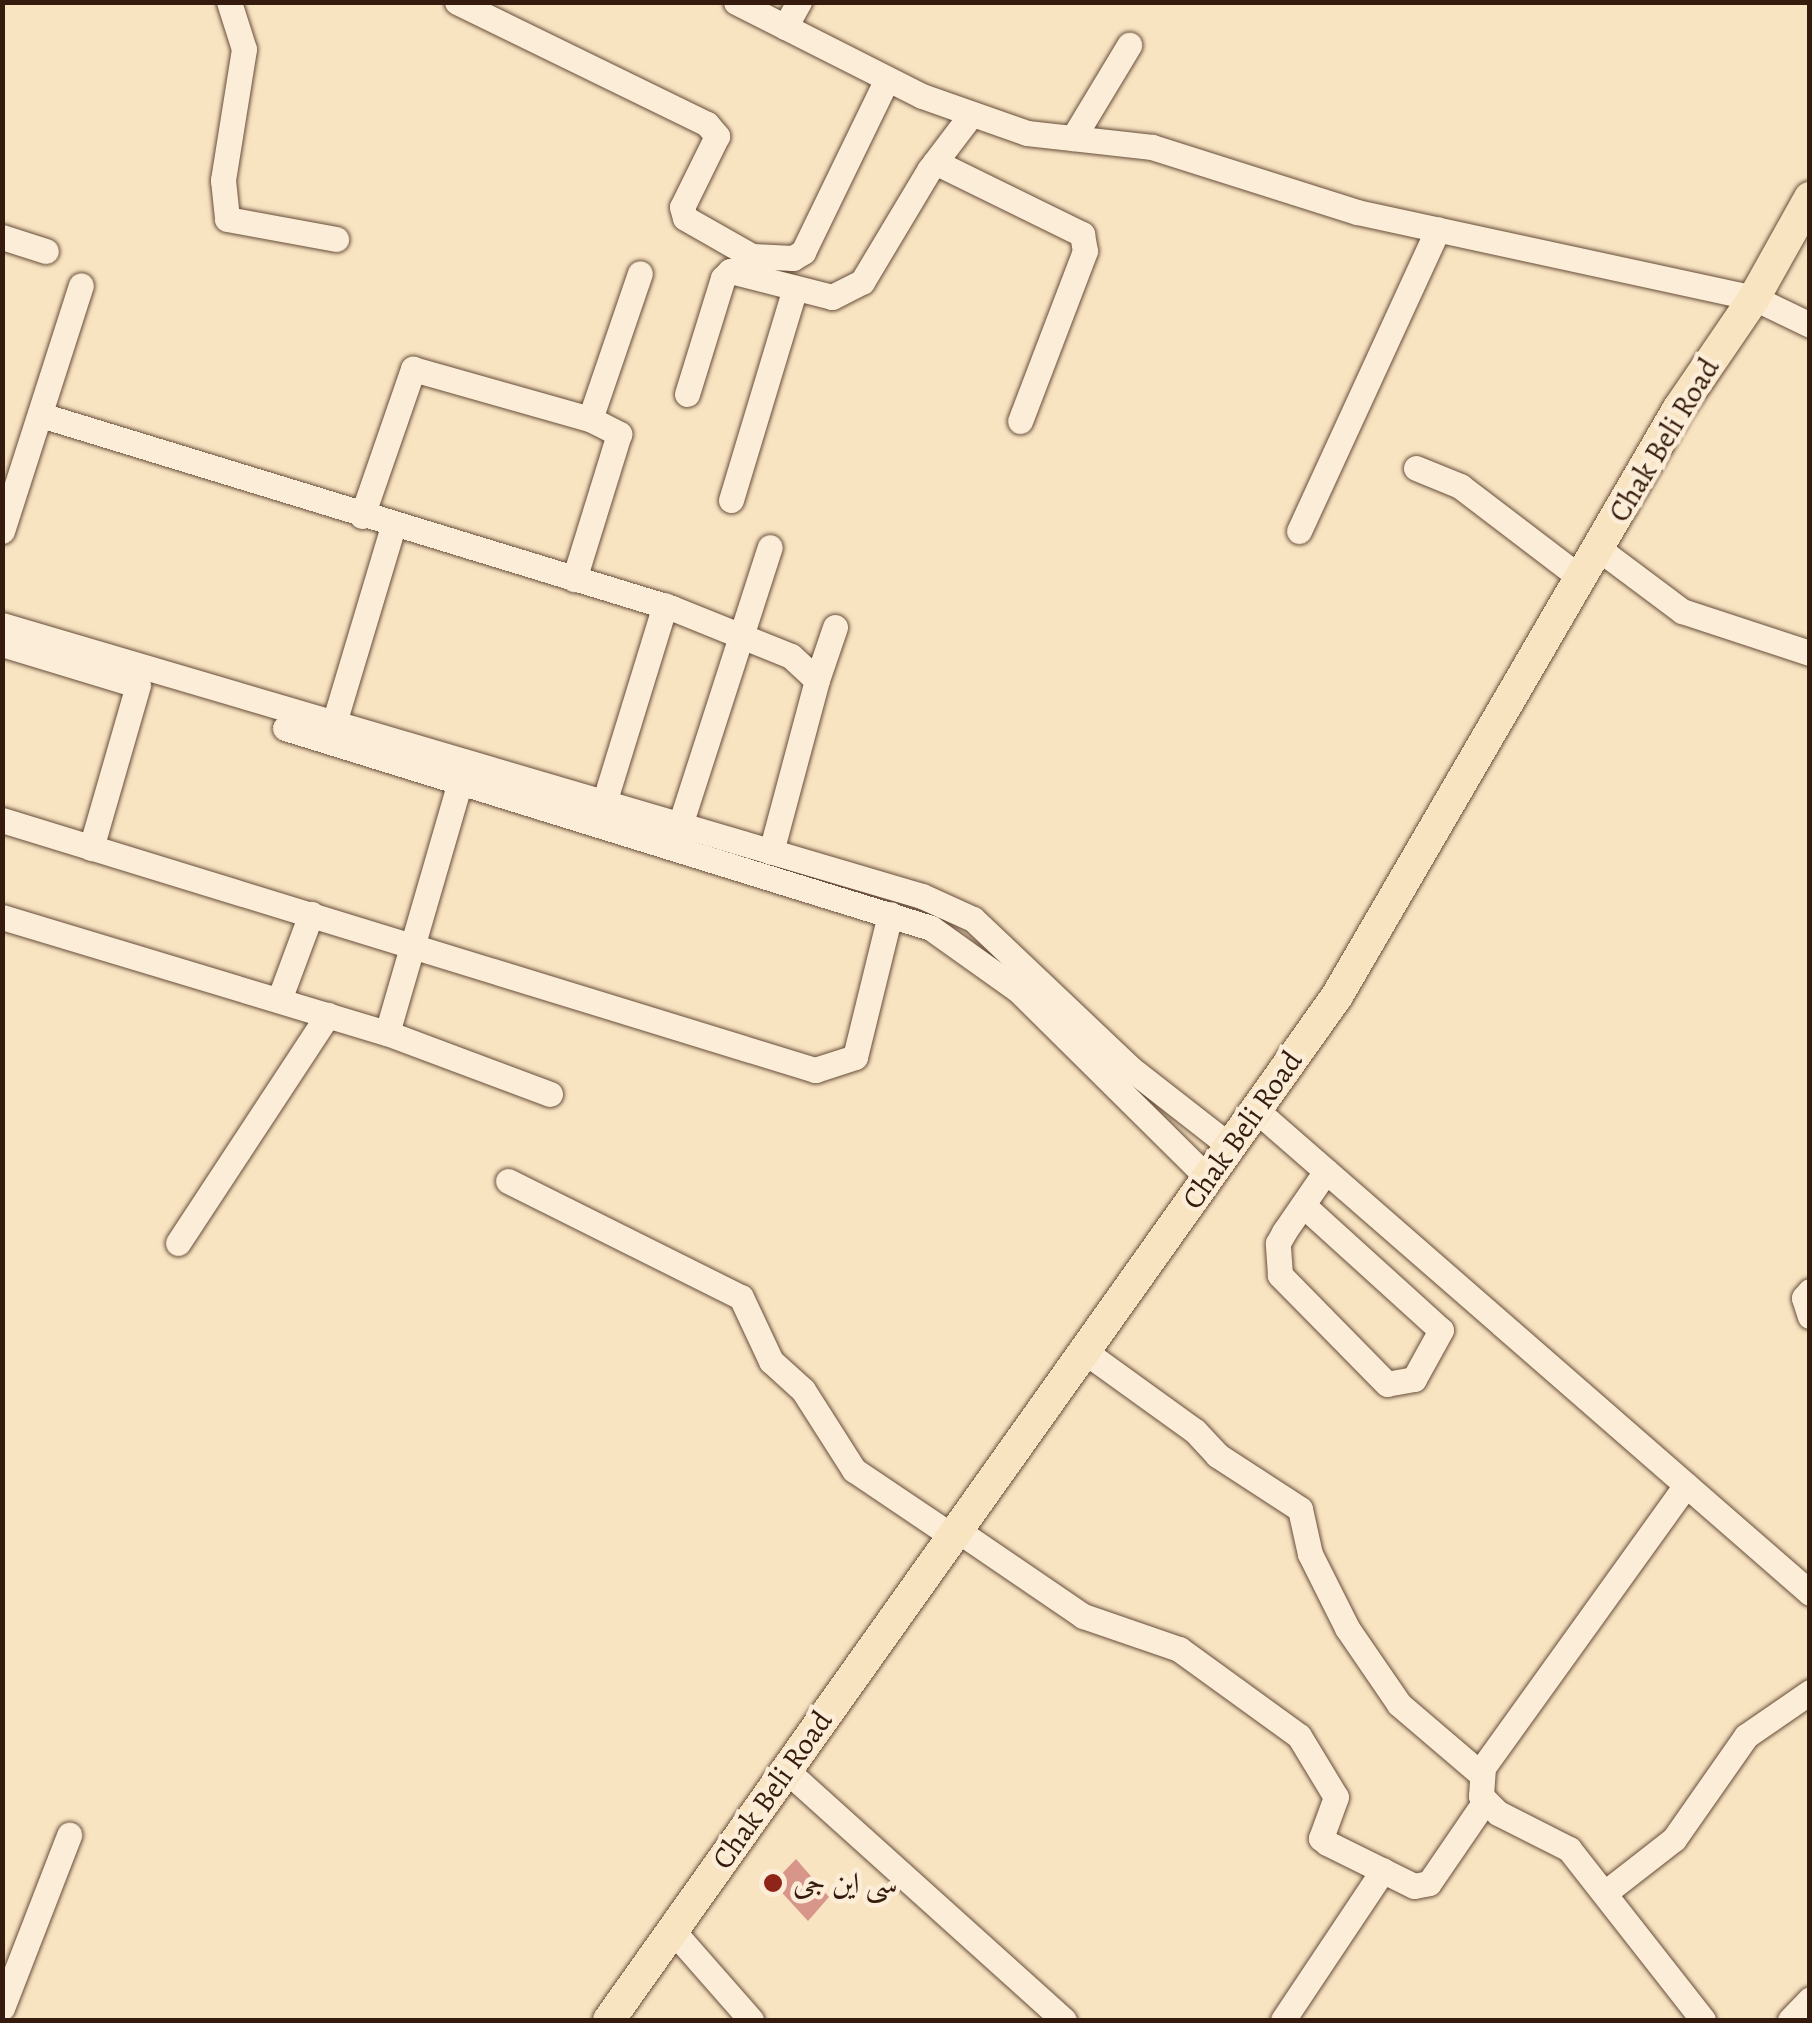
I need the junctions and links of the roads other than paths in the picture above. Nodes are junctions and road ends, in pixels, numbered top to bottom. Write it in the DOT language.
graph roads {
  1 [pos="229,2"];
  2 [pos="457,2"];
  3 [pos="736,2"];
  4 [pos="799,2"];
  5 [pos="785,27"];
  6 [pos="1129,45"];
  7 [pos="887,79"];
  8 [pos="970,116"];
  9 [pos="1073,138"];
  10 [pos="935,162"];
  11 [pos="1810,198"];
  12 [pos="1438,229"];
  13 [pos="2,237"];
  14 [pos="336,239"];
  15 [pos="46,251"];
  16 [pos="640,273"];
  17 [pos="81,284"];
  18 [pos="795,288"];
  19 [pos="1754,298"];
  20 [pos="1810,325"];
  21 [pos="687,394"];
  22 [pos="40,414"];
  23 [pos="590,419"];
  24 [pos="1020,421"];
  25 [pos="1416,468"];
  26 [pos="731,500"];
  27 [pos="362,516"];
  28 [pos="393,526"];
  29 [pos="2,531"];
  30 [pos="1299,531"];
  31 [pos="770,546"];
  32 [pos="1599,549"];
  33 [pos="574,579"];
  34 [pos="1582,579"];
  35 [pos="664,605"];
  36 [pos="2,625"];
  37 [pos="835,627"];
  38 [pos="744,636"];
  39 [pos="2,644"];
  40 [pos="1810,654"];
  41 [pos="817,680"];
  42 [pos="138,685"];
  43 [pos="334,723"];
  44 [pos="392,749"];
  45 [pos="461,779"];
  46 [pos="604,803"];
  47 [pos="2,820"];
  48 [pos="680,825"];
  49 [pos="90,848"];
  50 [pos="772,852"];
  51 [pos="311,914"];
  52 [pos="890,914"];
  53 [pos="2,916"];
  54 [pos="413,944"];
  55 [pos="278,1000"];
  56 [pos="328,1015"];
  57 [pos="387,1033"];
  58 [pos="550,1094"];
  59 [pos="1256,1110"];
  60 [pos="1230,1146"];
  61 [pos="1326,1172"];
  62 [pos="1208,1178"];
  63 [pos="508,1182"];
  64 [pos="1303,1205"];
  65 [pos="178,1244"];
  66 [pos="1810,1291"];
  67 [pos="1810,1316"];
  68 [pos="1084,1351"];
  69 [pos="1686,1486"];
  70 [pos="954,1533"];
  71 [pos="1810,1593"];
  72 [pos="1810,1692"];
  73 [pos="786,1770"];
  74 [pos="1482,1775"];
  75 [pos="1483,1804"];
  76 [pos="69,1835"];
  77 [pos="1383,1870"];
  78 [pos="1606,1892"];
  79 [pos="672,1930"];
  80 [pos="1810,2000"];
  81 [pos="2,2008"];
  82 [pos="610,2020"];
  83 [pos="751,2020"];
  84 [pos="1064,2020"];
  85 [pos="1283,2020"];
  86 [pos="1704,2020"];
  87 [pos="1790,2020"];
  1 -- 14 [label="street"];
  2 -- 7 [label="street"];
  3 -- 5 [label="street"];
  4 -- 5 [label="street"];
  5 -- 7 [label="street"];
  6 -- 9 [label="street"];
  7 -- 8 [label="street"];
  8 -- 9 [label="street"];
  8 -- 10 [label="street"];
  9 -- 12 [label="street"];
  10 -- 18 [label="street"];
  10 -- 24 [label="street"];
  11 -- 19 [label="main road, Chak Beli Road"];
  12 -- 19 [label="street"];
  12 -- 30 [label="street"];
  13 -- 15 [label="street"];
  16 -- 23 [label="street"];
  17 -- 22 [label="street"];
  18 -- 21 [label="street"];
  18 -- 26 [label="street"];
  19 -- 20 [label="street"];
  19 -- 32 [label="main road, Chak Beli Road"];
  22 -- 27 [label="street"];
  22 -- 29 [label="street"];
  23 -- 27 [label="street"];
  23 -- 33 [label="street"];
  25 -- 34 [label="street"];
  27 -- 28 [label="street"];
  28 -- 33 [label="street"];
  28 -- 43 [label="street"];
  31 -- 38 [label="street"];
  32 -- 34 [label="main road, Chak Beli Road"];
  32 -- 40 [label="street"];
  33 -- 35 [label="street"];
  34 -- 59 [label="main road, Chak Beli Road"];
  35 -- 38 [label="street"];
  35 -- 46 [label="street"];
  36 -- 43 [label="street"];
  37 -- 41 [label="street"];
  38 -- 41 [label="street"];
  38 -- 48 [label="street"];
  39 -- 42 [label="street"];
  41 -- 50 [label="street"];
  42 -- 44 [label="street"];
  42 -- 49 [label="street"];
  43 -- 44 [label="street"];
  44 -- 45 [label="street"];
  44 -- 46 [label="street"];
  45 -- 52 [label="street"];
  45 -- 54 [label="street"];
  46 -- 48 [label="street"];
  47 -- 49 [label="street"];
  48 -- 50 [label="street"];
  49 -- 51 [label="street"];
  50 -- 60 [label="street"];
  51 -- 54 [label="street"];
  51 -- 55 [label="street"];
  52 -- 54 [label="street"];
  52 -- 62 [label="street"];
  53 -- 55 [label="street"];
  54 -- 57 [label="street"];
  55 -- 56 [label="street"];
  56 -- 57 [label="street"];
  56 -- 65 [label="street"];
  57 -- 58 [label="street"];
  59 -- 60 [label="main road, Chak Beli Road"];
  59 -- 61 [label="street"];
  60 -- 62 [label="main road, Chak Beli Road"];
  61 -- 64 [label="street"];
  61 -- 69 [label="street"];
  62 -- 68 [label="main road, Chak Beli Road"];
  63 -- 70 [label="street"];
  64 -- 64 [label="street"];
  66 -- 67 [label="street"];
  68 -- 70 [label="main road, Chak Beli Road"];
  68 -- 74 [label="street"];
  69 -- 71 [label="street"];
  69 -- 74 [label="street"];
  70 -- 73 [label="main road, Chak Beli Road"];
  70 -- 77 [label="street"];
  72 -- 78 [label="street"];
  73 -- 79 [label="main road, Chak Beli Road"];
  73 -- 84 [label="street"];
  74 -- 75 [label="street"];
  75 -- 77 [label="street"];
  75 -- 78 [label="street"];
  76 -- 81 [label="street"];
  77 -- 85 [label="street"];
  78 -- 86 [label="street"];
  79 -- 82 [label="main road, Chak Beli Road"];
  79 -- 83 [label="street"];
  80 -- 87 [label="street"];
}
